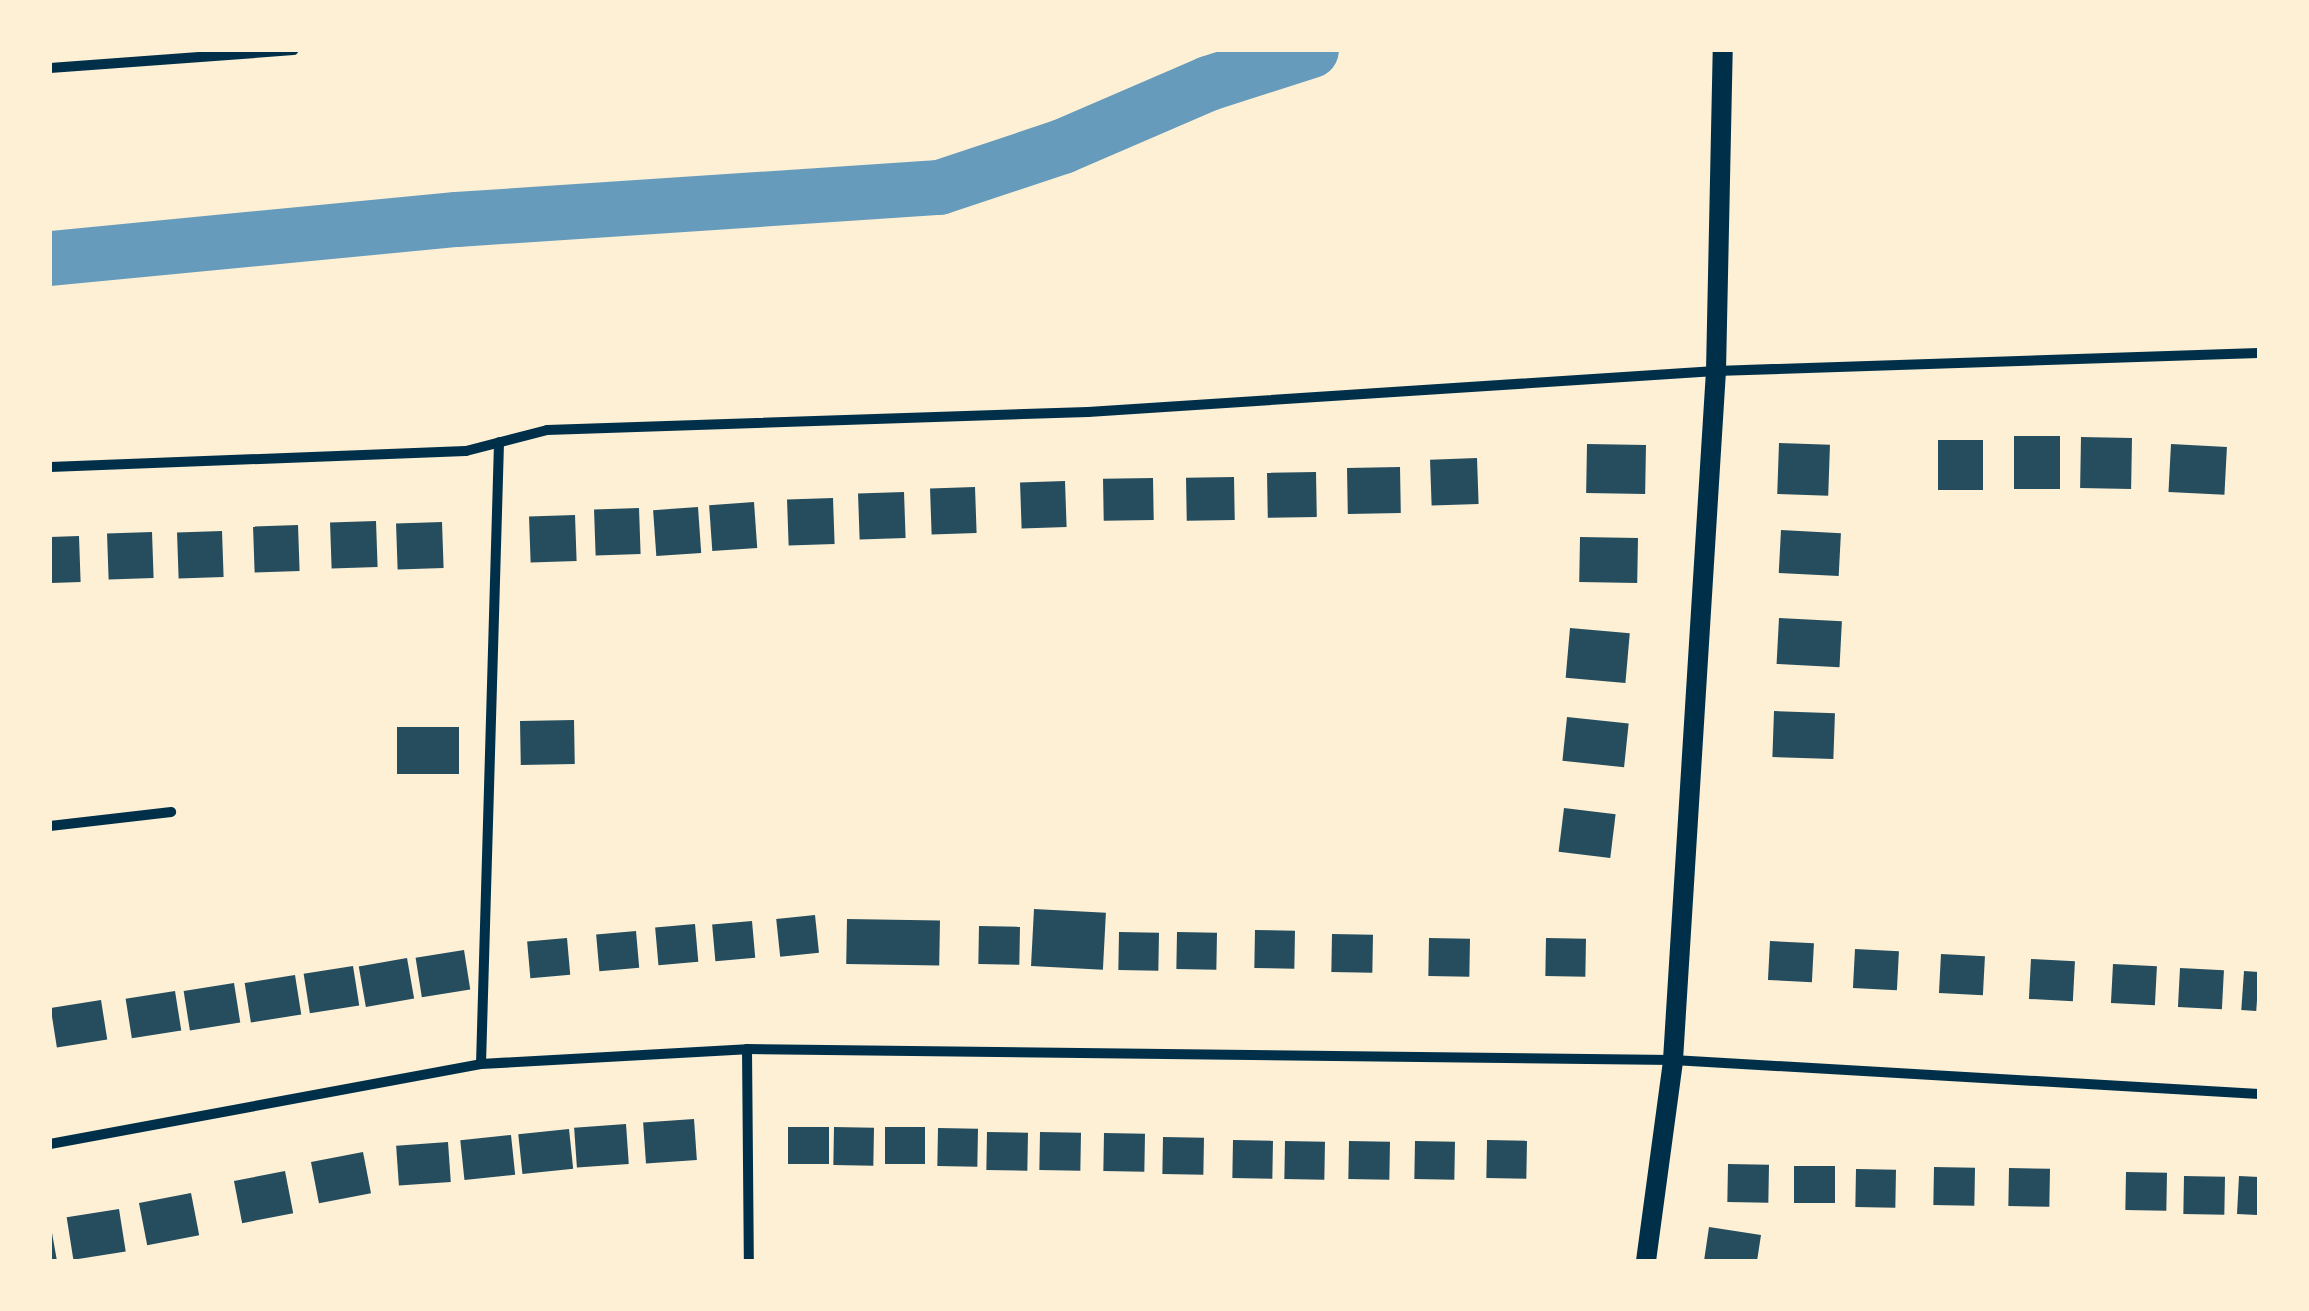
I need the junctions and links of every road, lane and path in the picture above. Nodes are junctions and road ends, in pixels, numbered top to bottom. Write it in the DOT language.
graph roads {
  1 [pos="293,50"];
  2 [pos="1723,50"];
  3 [pos="50,68"];
  4 [pos="2259,353"];
  5 [pos="1716,371"];
  6 [pos="499,442"];
  7 [pos="50,467"];
  8 [pos="171,812"];
  9 [pos="50,826"];
  10 [pos="747,1050"];
  11 [pos="1674,1060"];
  12 [pos="480,1064"];
  13 [pos="2259,1094"];
  14 [pos="50,1144"];
  15 [pos="749,1261"];
  16 [pos="1646,1261"];
  1 -- 3 [label="street"];
  2 -- 5 [label="main road"];
  4 -- 5 [label="street"];
  5 -- 6 [label="street"];
  5 -- 11 [label="main road"];
  6 -- 7 [label="street"];
  6 -- 12 [label="street"];
  8 -- 9 [label="street"];
  10 -- 11 [label="street"];
  10 -- 12 [label="street"];
  10 -- 15 [label="street"];
  11 -- 13 [label="street"];
  11 -- 16 [label="main road"];
  12 -- 14 [label="street"];
}
